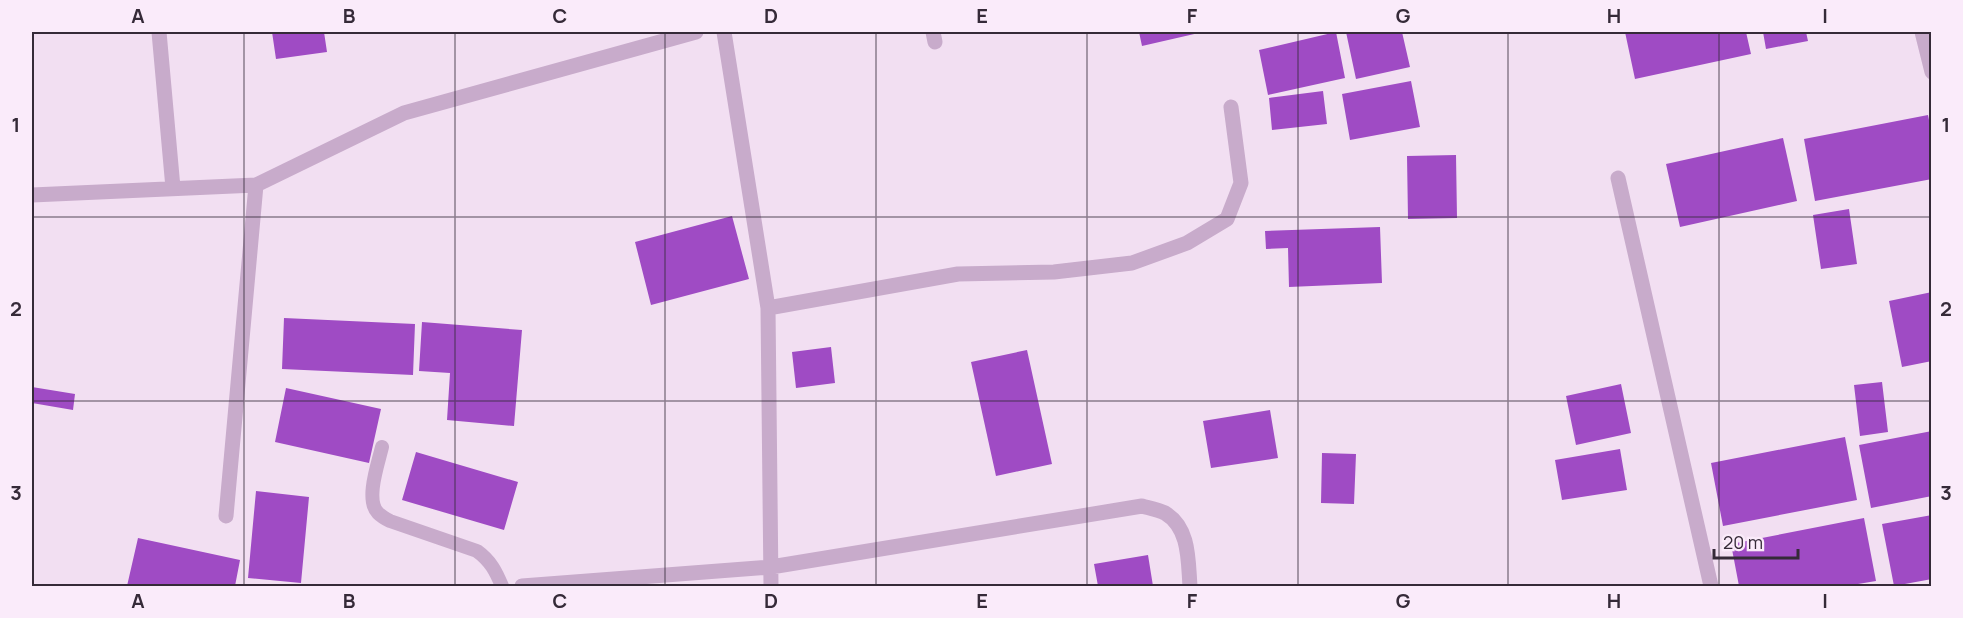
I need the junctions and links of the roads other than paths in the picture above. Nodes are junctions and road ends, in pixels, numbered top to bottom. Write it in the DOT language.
graph roads {
  1 [pos="159,32"];
  2 [pos="696,32"];
  3 [pos="724,32"];
  4 [pos="1922,32"];
  5 [pos="1932,72"];
  6 [pos="1231,107"];
  7 [pos="1618,178"];
  8 [pos="256,185"];
  9 [pos="173,188"];
  10 [pos="32,195"];
  11 [pos="768,308"];
  12 [pos="382,447"];
  13 [pos="226,516"];
  14 [pos="771,567"];
  15 [pos="502,586"];
  16 [pos="522,586"];
  17 [pos="771,586"];
  18 [pos="1190,586"];
  19 [pos="1712,586"];
  1 -- 9 [label="street"];
  2 -- 8 [label="street"];
  3 -- 11 [label="street"];
  4 -- 5 [label="street"];
  6 -- 11 [label="street"];
  7 -- 19 [label="street"];
  8 -- 9 [label="street"];
  8 -- 13 [label="street"];
  9 -- 10 [label="street"];
  11 -- 14 [label="street"];
  12 -- 15 [label="lane"];
  14 -- 16 [label="street"];
  14 -- 17 [label="street"];
  14 -- 18 [label="street"];
}
